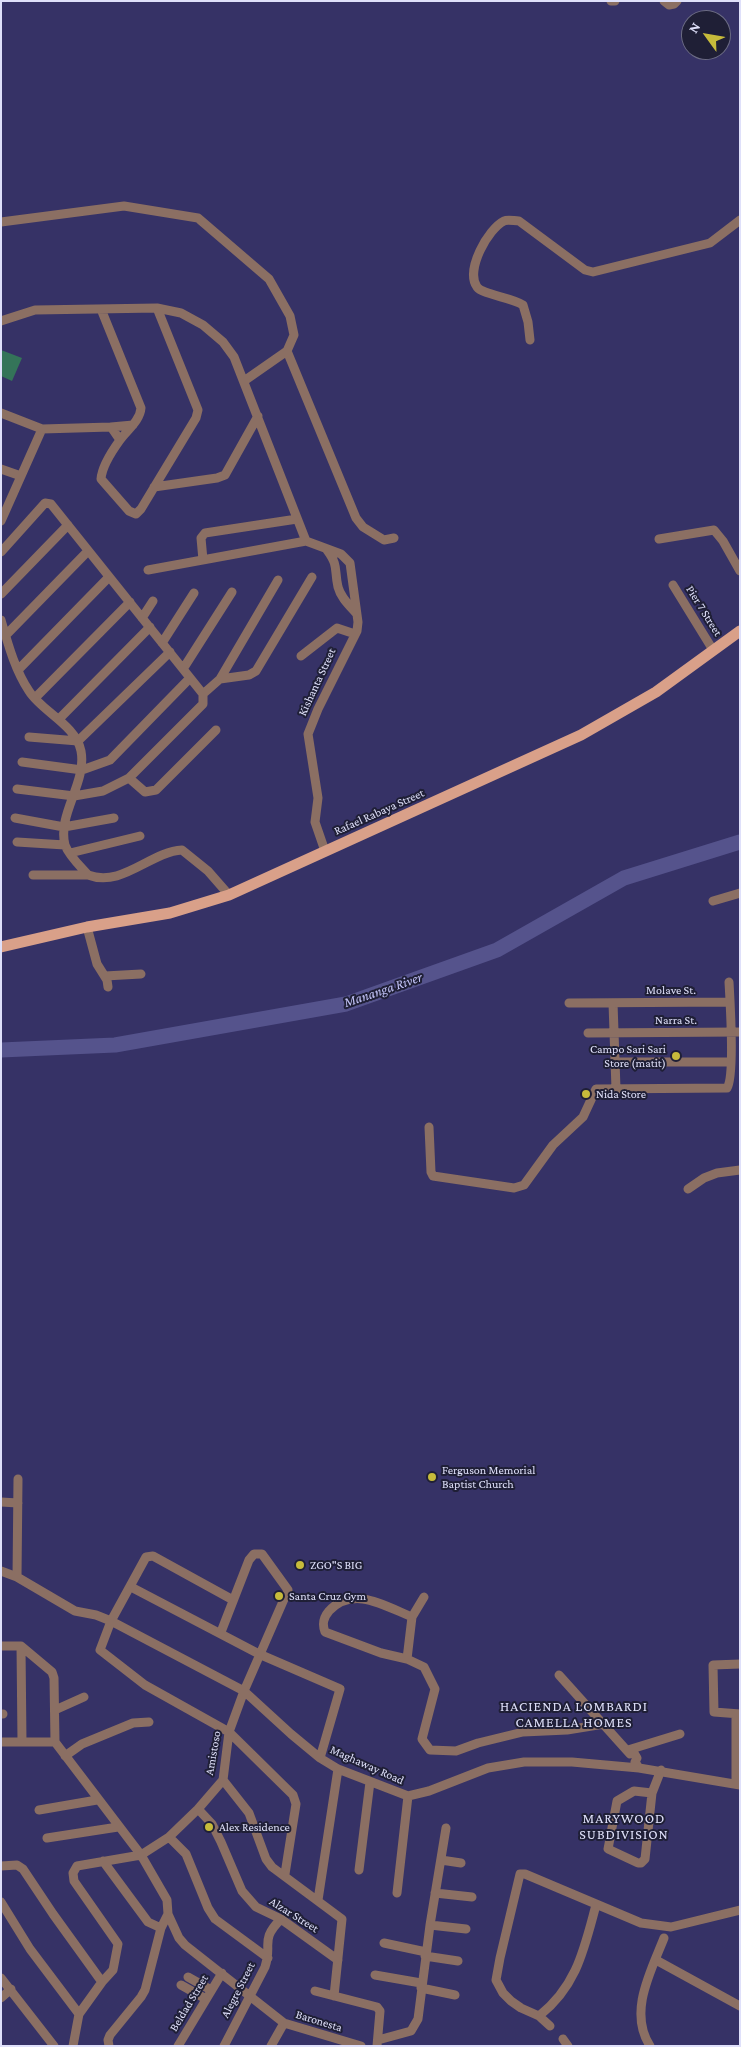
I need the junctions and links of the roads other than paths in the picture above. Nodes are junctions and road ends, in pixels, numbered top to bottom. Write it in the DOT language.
graph roads {
  1 [pos="610,1"];
  2 [pos="615,1"];
  3 [pos="664,1"];
  4 [pos="677,1"];
  5 [pos="740,220"];
  6 [pos="1,222"];
  7 [pos="157,308"];
  8 [pos="101,309"];
  9 [pos="1,321"];
  10 [pos="530,340"];
  11 [pos="287,351"];
  12 [pos="244,381"];
  13 [pos="1,413"];
  14 [pos="258,416"];
  15 [pos="133,425"];
  16 [pos="111,427"];
  17 [pos="42,429"];
  18 [pos="120,440"];
  19 [pos="1,469"];
  20 [pos="21,476"];
  21 [pos="154,487"];
  22 [pos="297,519"];
  23 [pos="1,521"];
  24 [pos="68,525"];
  25 [pos="394,538"];
  26 [pos="659,539"];
  27 [pos="306,541"];
  28 [pos="326,550"];
  29 [pos="88,551"];
  30 [pos="1,552"];
  31 [pos="203,560"];
  32 [pos="148,570"];
  33 [pos="740,571"];
  34 [pos="109,576"];
  35 [pos="312,578"];
  36 [pos="278,580"];
  37 [pos="353,583"];
  38 [pos="338,585"];
  39 [pos="673,585"];
  40 [pos="232,592"];
  41 [pos="194,593"];
  42 [pos="1,594"];
  43 [pos="153,601"];
  44 [pos="130,602"];
  45 [pos="356,613"];
  46 [pos="142,618"];
  47 [pos="1,620"];
  48 [pos="150,627"];
  49 [pos="740,631"];
  50 [pos="355,634"];
  51 [pos="6,635"];
  52 [pos="162,643"];
  53 [pos="714,650"];
  54 [pos="170,652"];
  55 [pos="301,656"];
  56 [pos="184,669"];
  57 [pos="18,670"];
  58 [pos="190,678"];
  59 [pos="220,680"];
  60 [pos="203,694"];
  61 [pos="36,698"];
  62 [pos="58,719"];
  63 [pos="216,730"];
  64 [pos="29,737"];
  65 [pos="78,742"];
  66 [pos="22,762"];
  67 [pos="82,770"];
  68 [pos="129,778"];
  69 [pos="17,789"];
  70 [pos="74,796"];
  71 [pos="15,818"];
  72 [pos="114,818"];
  73 [pos="64,827"];
  74 [pos="140,836"];
  75 [pos="17,842"];
  76 [pos="68,849"];
  77 [pos="326,851"];
  78 [pos="33,875"];
  79 [pos="88,876"];
  80 [pos="740,893"];
  81 [pos="229,895"];
  82 [pos="713,901"];
  83 [pos="86,927"];
  84 [pos="1,947"];
  85 [pos="141,974"];
  86 [pos="105,976"];
  87 [pos="729,982"];
  88 [pos="108,987"];
  89 [pos="730,1002"];
  90 [pos="569,1003"];
  91 [pos="613,1003"];
  92 [pos="613,1032"];
  93 [pos="730,1032"];
  94 [pos="740,1032"];
  95 [pos="588,1033"];
  96 [pos="615,1062"];
  97 [pos="731,1062"];
  98 [pos="616,1090"];
  99 [pos="429,1127"];
  100 [pos="740,1170"];
  101 [pos="688,1189"];
  102 [pos="18,1479"];
  103 [pos="1,1502"];
  104 [pos="18,1503"];
  105 [pos="1,1570"];
  106 [pos="17,1578"];
  107 [pos="130,1587"];
  108 [pos="424,1597"];
  109 [pos="233,1600"];
  110 [pos="412,1617"];
  111 [pos="111,1621"];
  112 [pos="221,1632"];
  113 [pos="1,1646"];
  114 [pos="21,1646"];
  115 [pos="259,1654"];
  116 [pos="407,1659"];
  117 [pos="740,1664"];
  118 [pos="559,1675"];
  119 [pos="244,1691"];
  120 [pos="84,1697"];
  121 [pos="55,1710"];
  122 [pos="738,1714"];
  123 [pos="149,1722"];
  124 [pos="604,1724"];
  125 [pos="229,1732"];
  126 [pos="680,1734"];
  127 [pos="1,1742"];
  128 [pos="22,1742"];
  129 [pos="55,1742"];
  130 [pos="66,1756"];
  131 [pos="320,1758"];
  132 [pos="633,1758"];
  133 [pos="338,1769"];
  134 [pos="660,1770"];
  135 [pos="223,1780"];
  136 [pos="370,1782"];
  137 [pos="738,1784"];
  138 [pos="652,1793"];
  139 [pos="408,1796"];
  140 [pos="97,1800"];
  141 [pos="198,1809"];
  142 [pos="39,1810"];
  143 [pos="118,1827"];
  144 [pos="446,1828"];
  145 [pos="169,1837"];
  146 [pos="47,1838"];
  147 [pos="141,1855"];
  148 [pos="440,1860"];
  149 [pos="103,1861"];
  150 [pos="461,1863"];
  151 [pos="1,1866"];
  152 [pos="359,1870"];
  153 [pos="285,1874"];
  154 [pos="397,1893"];
  155 [pos="435,1893"];
  156 [pos="472,1897"];
  157 [pos="318,1900"];
  158 [pos="1,1902"];
  159 [pos="596,1905"];
  160 [pos="740,1910"];
  161 [pos="168,1914"];
  162 [pos="281,1919"];
  163 [pos="430,1925"];
  164 [pos="161,1928"];
  165 [pos="466,1929"];
  166 [pos="664,1938"];
  167 [pos="384,1943"];
  168 [pos="426,1954"];
  169 [pos="268,1958"];
  170 [pos="338,1960"];
  171 [pos="656,1960"];
  172 [pos="458,1962"];
  173 [pos="222,1972"];
  174 [pos="375,1975"];
  175 [pos="188,1977"];
  176 [pos="1,1978"];
  177 [pos="102,1982"];
  178 [pos="182,1985"];
  179 [pos="421,1986"];
  180 [pos="11,1988"];
  181 [pos="211,1990"];
  182 [pos="315,1991"];
  183 [pos="249,1994"];
  184 [pos="455,1994"];
  185 [pos="334,1996"];
  186 [pos="1,1998"];
  187 [pos="206,1999"];
  188 [pos="740,2006"];
  189 [pos="79,2014"];
  190 [pos="540,2016"];
  191 [pos="284,2023"];
  192 [pos="550,2026"];
  193 [pos="337,2043"];
  194 [pos="378,2043"];
  195 [pos="54,2046"];
  196 [pos="72,2046"];
  197 [pos="109,2046"];
  198 [pos="178,2046"];
  199 [pos="224,2046"];
  200 [pos="271,2046"];
  201 [pos="361,2046"];
  202 [pos="650,2046"];
  1 -- 2 [label="street"];
  3 -- 4 [label="street"];
  5 -- 10 [label="street"];
  6 -- 11 [label="street"];
  7 -- 8 [label="street"];
  7 -- 12 [label="street"];
  7 -- 21 [label="street"];
  8 -- 9 [label="street"];
  8 -- 15 [label="street"];
  11 -- 12 [label="street"];
  11 -- 25 [label="street"];
  12 -- 14 [label="street"];
  13 -- 17 [label="street"];
  14 -- 21 [label="street"];
  14 -- 22 [label="street"];
  15 -- 16 [label="street"];
  15 -- 18 [label="street"];
  16 -- 17 [label="street"];
  16 -- 18 [label="street"];
  17 -- 20 [label="street"];
  18 -- 21 [label="street"];
  19 -- 20 [label="street"];
  20 -- 23 [label="street"];
  22 -- 27 [label="street"];
  22 -- 31 [label="street"];
  24 -- 29 [label="street"];
  24 -- 30 [label="street"];
  24 -- 42 [label="street"];
  26 -- 33 [label="street"];
  27 -- 28 [label="street"];
  27 -- 31 [label="street"];
  28 -- 37 [label="street, Kishanta Street"];
  28 -- 38 [label="street"];
  29 -- 34 [label="street"];
  29 -- 51 [label="street"];
  31 -- 32 [label="street"];
  34 -- 44 [label="street"];
  34 -- 57 [label="street"];
  35 -- 59 [label="street"];
  36 -- 59 [label="street"];
  37 -- 38 [label="street"];
  37 -- 45 [label="street, Kishanta Street"];
  38 -- 45 [label="street"];
  39 -- 53 [label="street, Pier 7 Street"];
  40 -- 56 [label="street"];
  41 -- 52 [label="street"];
  43 -- 46 [label="street"];
  44 -- 46 [label="street"];
  44 -- 61 [label="street"];
  45 -- 50 [label="street, Kishanta Street"];
  46 -- 48 [label="street"];
  47 -- 51 [label="street"];
  48 -- 52 [label="street"];
  48 -- 62 [label="street"];
  49 -- 53 [label="main road, Rafael Rabaya Street"];
  50 -- 55 [label="street"];
  50 -- 77 [label="street, Kishanta Street"];
  51 -- 57 [label="street"];
  52 -- 54 [label="street"];
  53 -- 77 [label="main road, Rafael Rabaya Street"];
  54 -- 56 [label="street"];
  54 -- 65 [label="street"];
  56 -- 58 [label="street"];
  57 -- 61 [label="street"];
  58 -- 60 [label="street"];
  58 -- 67 [label="street"];
  59 -- 60 [label="street"];
  60 -- 68 [label="street"];
  61 -- 62 [label="street"];
  62 -- 65 [label="street"];
  63 -- 68 [label="street"];
  64 -- 65 [label="street"];
  65 -- 67 [label="street"];
  66 -- 67 [label="street"];
  67 -- 70 [label="street"];
  68 -- 70 [label="street"];
  69 -- 70 [label="street"];
  70 -- 73 [label="street"];
  71 -- 73 [label="street"];
  72 -- 73 [label="street"];
  73 -- 76 [label="street"];
  74 -- 76 [label="street"];
  75 -- 76 [label="street"];
  76 -- 79 [label="street"];
  77 -- 81 [label="main road, Rafael Rabaya Street"];
  78 -- 79 [label="street"];
  79 -- 81 [label="street"];
  80 -- 82 [label="street"];
  81 -- 83 [label="main road, Rafael Rabaya Street"];
  83 -- 84 [label="main road, Rafael Rabaya Street"];
  83 -- 86 [label="street"];
  85 -- 86 [label="street"];
  86 -- 88 [label="street"];
  87 -- 89 [label="street"];
  89 -- 91 [label="street, Molave St."];
  89 -- 93 [label="street"];
  90 -- 91 [label="street, Molave St."];
  91 -- 92 [label="street"];
  92 -- 93 [label="street, Narra St."];
  92 -- 95 [label="street, Narra St."];
  92 -- 96 [label="street"];
  93 -- 94 [label="street, Narra St."];
  93 -- 97 [label="street"];
  96 -- 97 [label="street"];
  96 -- 98 [label="street"];
  97 -- 98 [label="street"];
  98 -- 99 [label="street"];
  100 -- 101 [label="street"];
  102 -- 104 [label="street"];
  103 -- 104 [label="street"];
  104 -- 106 [label="street"];
  105 -- 106 [label="street, Maghaway Road"];
  106 -- 111 [label="street, Maghaway Road"];
  107 -- 109 [label="street"];
  107 -- 111 [label="street"];
  107 -- 112 [label="street"];
  108 -- 110 [label="street"];
  109 -- 112 [label="street"];
  109 -- 115 [label="street, Amistoso"];
  110 -- 116 [label="street"];
  110 -- 116 [label="street"];
  111 -- 119 [label="street, Maghaway Road"];
  111 -- 125 [label="street"];
  112 -- 115 [label="street"];
  113 -- 114 [label="street"];
  114 -- 121 [label="street"];
  114 -- 128 [label="street"];
  115 -- 119 [label="street, Amistoso"];
  115 -- 131 [label="street"];
  116 -- 124 [label="street"];
  117 -- 122 [label="street"];
  118 -- 124 [label="street"];
  119 -- 125 [label="street, Amistoso"];
  119 -- 131 [label="street, Maghaway Road"];
  120 -- 121 [label="street"];
  121 -- 129 [label="street"];
  122 -- 137 [label="street"];
  123 -- 130 [label="street"];
  124 -- 132 [label="street"];
  125 -- 135 [label="street, Amistoso"];
  125 -- 153 [label="street"];
  126 -- 132 [label="street"];
  127 -- 128 [label="street"];
  128 -- 129 [label="street"];
  129 -- 130 [label="street, Baronesta"];
  130 -- 140 [label="street, Baronesta"];
  131 -- 133 [label="street, Maghaway Road"];
  132 -- 134 [label="street, Maghaway Road"];
  132 -- 139 [label="street, Maghaway Road"];
  133 -- 136 [label="street, Maghaway Road"];
  133 -- 157 [label="street"];
  134 -- 137 [label="street, Maghaway Road"];
  134 -- 138 [label="street"];
  135 -- 141 [label="street, Amistoso"];
  135 -- 153 [label="street"];
  136 -- 139 [label="street, Maghaway Road"];
  136 -- 152 [label="street"];
  138 -- 138 [label="street"];
  139 -- 154 [label="street"];
  140 -- 142 [label="street"];
  140 -- 143 [label="street, Baronesta"];
  141 -- 145 [label="street, Amistoso"];
  141 -- 162 [label="street, Alzar Street"];
  143 -- 146 [label="street"];
  143 -- 147 [label="street, Baronesta"];
  144 -- 148 [label="street"];
  145 -- 147 [label="street, Amistoso"];
  145 -- 169 [label="street"];
  147 -- 149 [label="street"];
  147 -- 161 [label="street, Baronesta"];
  148 -- 150 [label="street"];
  148 -- 155 [label="street"];
  149 -- 164 [label="street"];
  149 -- 177 [label="street"];
  151 -- 177 [label="street"];
  153 -- 157 [label="street"];
  155 -- 156 [label="street"];
  155 -- 163 [label="street"];
  157 -- 170 [label="street"];
  158 -- 189 [label="street"];
  159 -- 160 [label="street"];
  159 -- 190 [label="street"];
  159 -- 190 [label="street"];
  161 -- 164 [label="street"];
  161 -- 173 [label="street, Baronesta"];
  162 -- 169 [label="street, Alegre Street"];
  162 -- 170 [label="street, Alzar Street"];
  163 -- 165 [label="street"];
  163 -- 168 [label="street"];
  164 -- 197 [label="street"];
  166 -- 171 [label="street"];
  167 -- 168 [label="street"];
  168 -- 172 [label="street"];
  168 -- 179 [label="street"];
  169 -- 183 [label="street, Alegre Street"];
  170 -- 185 [label="street"];
  171 -- 188 [label="street"];
  171 -- 202 [label="street"];
  173 -- 181 [label="street, Beldad Street"];
  173 -- 183 [label="street, Baronesta"];
  174 -- 179 [label="street"];
  175 -- 181 [label="street"];
  176 -- 180 [label="street"];
  177 -- 189 [label="street"];
  178 -- 187 [label="street"];
  179 -- 184 [label="street"];
  179 -- 194 [label="street"];
  180 -- 186 [label="street"];
  180 -- 195 [label="street"];
  181 -- 187 [label="street, Beldad Street"];
  182 -- 185 [label="street"];
  183 -- 191 [label="street, Baronesta"];
  183 -- 199 [label="street, Alegre Street"];
  185 -- 194 [label="street"];
  187 -- 198 [label="street, Beldad Street"];
  189 -- 196 [label="street"];
  190 -- 192 [label="street"];
  191 -- 193 [label="street, Baronesta"];
  191 -- 200 [label="street"];
  193 -- 201 [label="street, Baronesta"];
}
